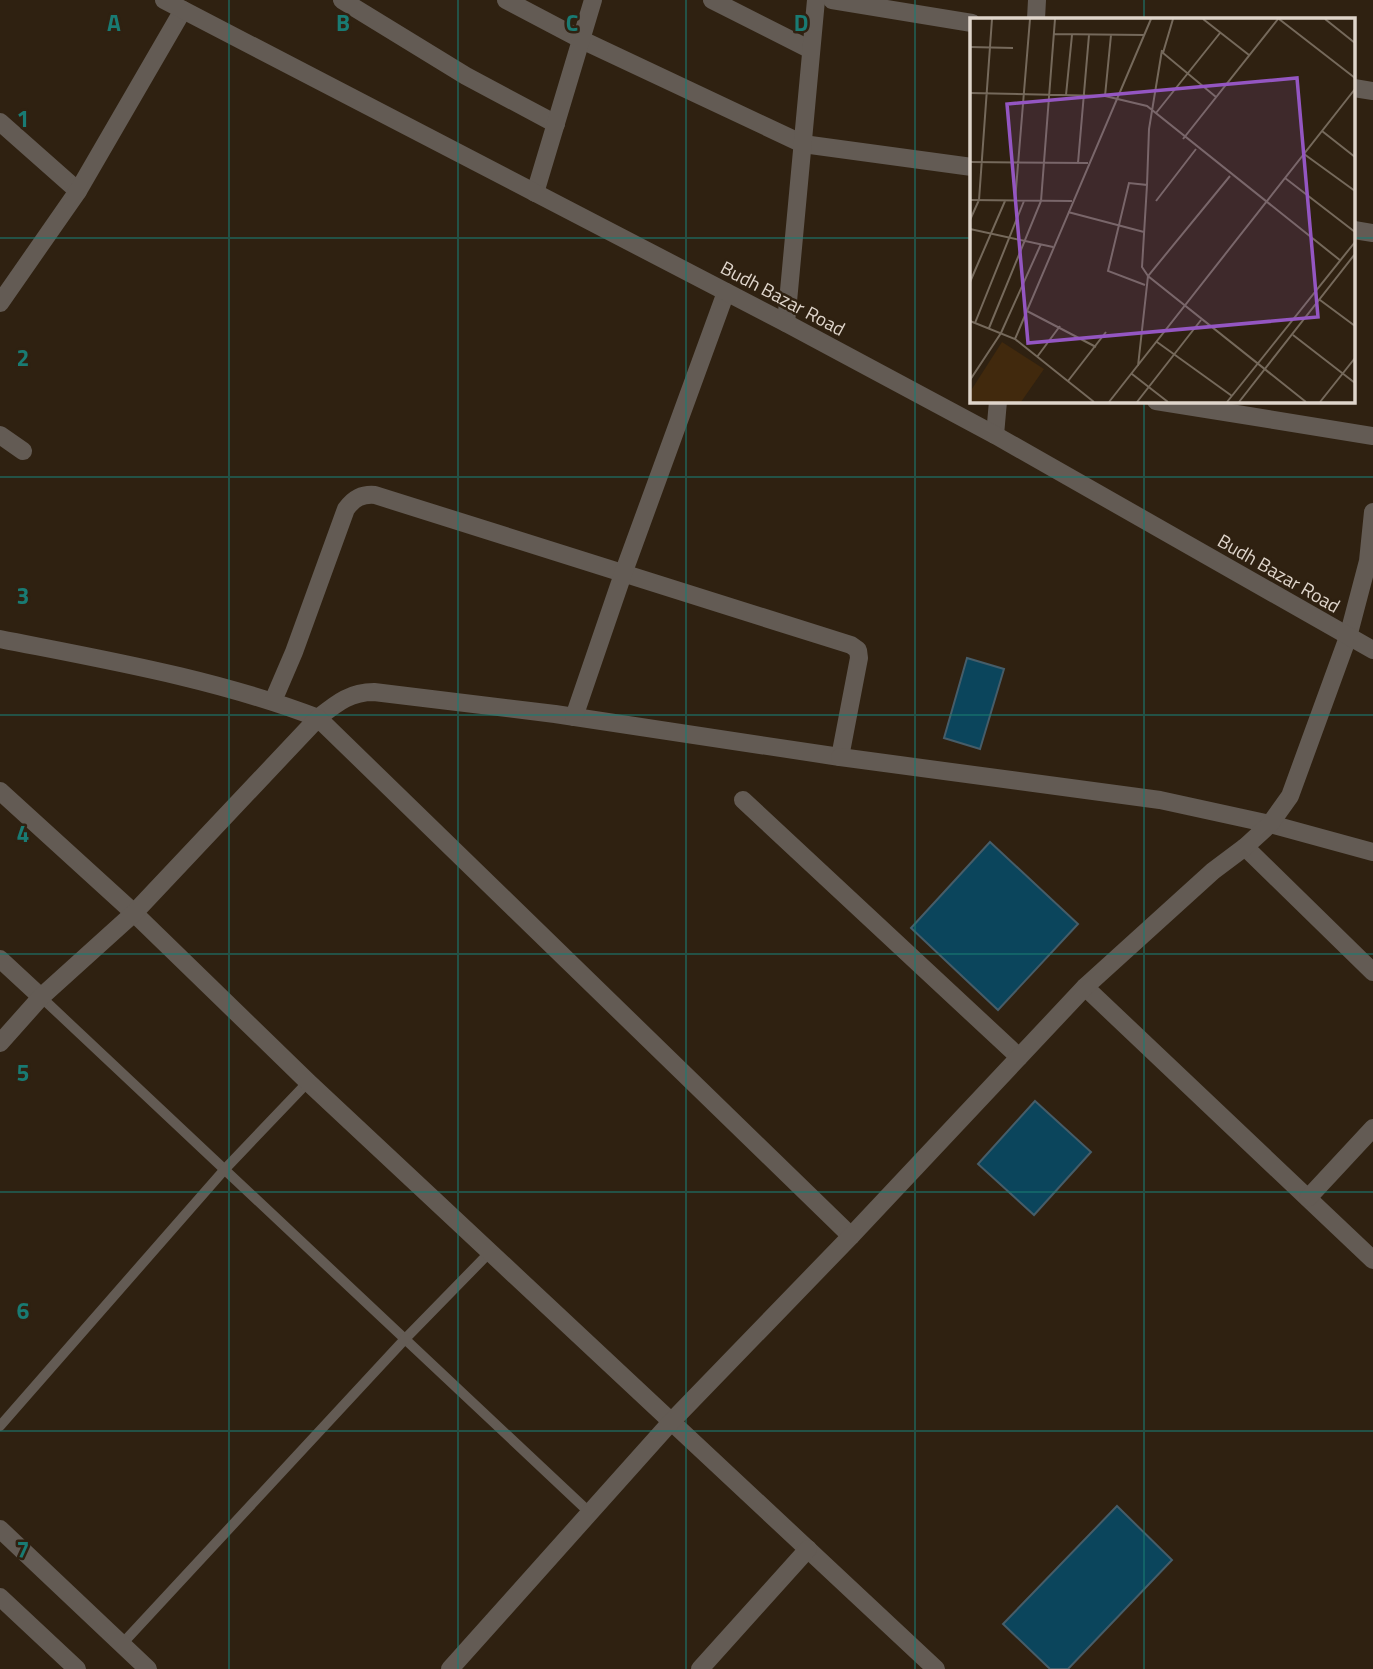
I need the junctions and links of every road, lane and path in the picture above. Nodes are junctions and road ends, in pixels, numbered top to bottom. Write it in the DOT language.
graph roads {
  1 [pos="164,0"];
  2 [pos="342,0"];
  3 [pos="506,0"];
  4 [pos="593,0"];
  5 [pos="712,0"];
  6 [pos="816,0"];
  7 [pos="832,0"];
  8 [pos="1037,0"];
  9 [pos="183,10"];
  10 [pos="1035,18"];
  11 [pos="970,23"];
  12 [pos="582,40"];
  13 [pos="811,50"];
  14 [pos="0,122"];
  15 [pos="556,124"];
  16 [pos="803,144"];
  17 [pos="970,167"];
  18 [pos="78,191"];
  19 [pos="535,193"];
  20 [pos="726,292"];
  21 [pos="0,303"];
  22 [pos="786,323"];
  23 [pos="998,402"];
  24 [pos="1162,402"];
  25 [pos="0,435"];
  26 [pos="995,435"];
  27 [pos="1373,436"];
  28 [pos="23,451"];
  29 [pos="1373,512"];
  30 [pos="1370,562"];
  31 [pos="623,574"];
  32 [pos="1348,637"];
  33 [pos="0,639"];
  34 [pos="1373,650"];
  35 [pos="273,701"];
  36 [pos="574,717"];
  37 [pos="318,718"];
  38 [pos="840,757"];
  39 [pos="0,791"];
  40 [pos="743,800"];
  41 [pos="1270,824"];
  42 [pos="1245,847"];
  43 [pos="1373,852"];
  44 [pos="134,913"];
  45 [pos="0,959"];
  46 [pos="1373,972"];
  47 [pos="1085,987"];
  48 [pos="41,997"];
  49 [pos="0,1043"];
  50 [pos="1019,1057"];
  51 [pos="309,1082"];
  52 [pos="1373,1128"];
  53 [pos="225,1169"];
  54 [pos="1308,1198"];
  55 [pos="851,1236"];
  56 [pos="490,1252"];
  57 [pos="1373,1259"];
  58 [pos="405,1339"];
  59 [pos="671,1422"];
  60 [pos="0,1426"];
  61 [pos="589,1512"];
  62 [pos="0,1529"];
  63 [pos="808,1549"];
  64 [pos="0,1597"];
  65 [pos="122,1644"];
  66 [pos="77,1669"];
  67 [pos="148,1669"];
  68 [pos="450,1669"];
  69 [pos="700,1669"];
  70 [pos="936,1669"];
  1 -- 9 [label="street, Budh Bazar Road"];
  2 -- 15 [label="street"];
  3 -- 12 [label="street"];
  4 -- 12 [label="street"];
  5 -- 13 [label="street"];
  6 -- 13 [label="street"];
  7 -- 11 [label="street"];
  8 -- 10 [label="street"];
  9 -- 18 [label="street"];
  9 -- 19 [label="street, Budh Bazar Road"];
  12 -- 15 [label="street"];
  12 -- 16 [label="street"];
  13 -- 16 [label="street"];
  14 -- 18 [label="street"];
  15 -- 19 [label="street"];
  16 -- 17 [label="street"];
  16 -- 22 [label="street"];
  18 -- 21 [label="street"];
  19 -- 20 [label="street, Budh Bazar Road"];
  20 -- 22 [label="street, Budh Bazar Road"];
  20 -- 31 [label="street"];
  22 -- 26 [label="street, Budh Bazar Road"];
  23 -- 26 [label="street"];
  24 -- 27 [label="street"];
  25 -- 28 [label="street"];
  26 -- 32 [label="street, Budh Bazar Road"];
  29 -- 30 [label="street"];
  30 -- 32 [label="street"];
  31 -- 35 [label="street"];
  31 -- 36 [label="street"];
  31 -- 38 [label="street"];
  32 -- 34 [label="street, Budh Bazar Road"];
  32 -- 41 [label="street"];
  33 -- 35 [label="street"];
  35 -- 37 [label="street"];
  36 -- 37 [label="street"];
  36 -- 38 [label="street"];
  37 -- 44 [label="street"];
  37 -- 55 [label="street"];
  38 -- 41 [label="street"];
  39 -- 44 [label="street"];
  40 -- 50 [label="street"];
  41 -- 42 [label="street"];
  41 -- 43 [label="street"];
  42 -- 46 [label="street"];
  42 -- 47 [label="street"];
  44 -- 48 [label="street"];
  44 -- 51 [label="street"];
  45 -- 48 [label="street"];
  47 -- 50 [label="street"];
  47 -- 54 [label="street"];
  48 -- 49 [label="street"];
  48 -- 53 [label="lane"];
  50 -- 55 [label="street"];
  51 -- 53 [label="lane"];
  51 -- 56 [label="street"];
  52 -- 54 [label="street"];
  53 -- 58 [label="lane"];
  53 -- 60 [label="lane"];
  54 -- 57 [label="street"];
  55 -- 59 [label="street"];
  56 -- 58 [label="lane"];
  56 -- 59 [label="street"];
  58 -- 61 [label="lane"];
  58 -- 65 [label="lane"];
  59 -- 61 [label="street"];
  59 -- 63 [label="street"];
  61 -- 68 [label="street"];
  62 -- 65 [label="street"];
  63 -- 69 [label="street"];
  63 -- 70 [label="street"];
  64 -- 66 [label="street"];
  65 -- 67 [label="street"];
}
